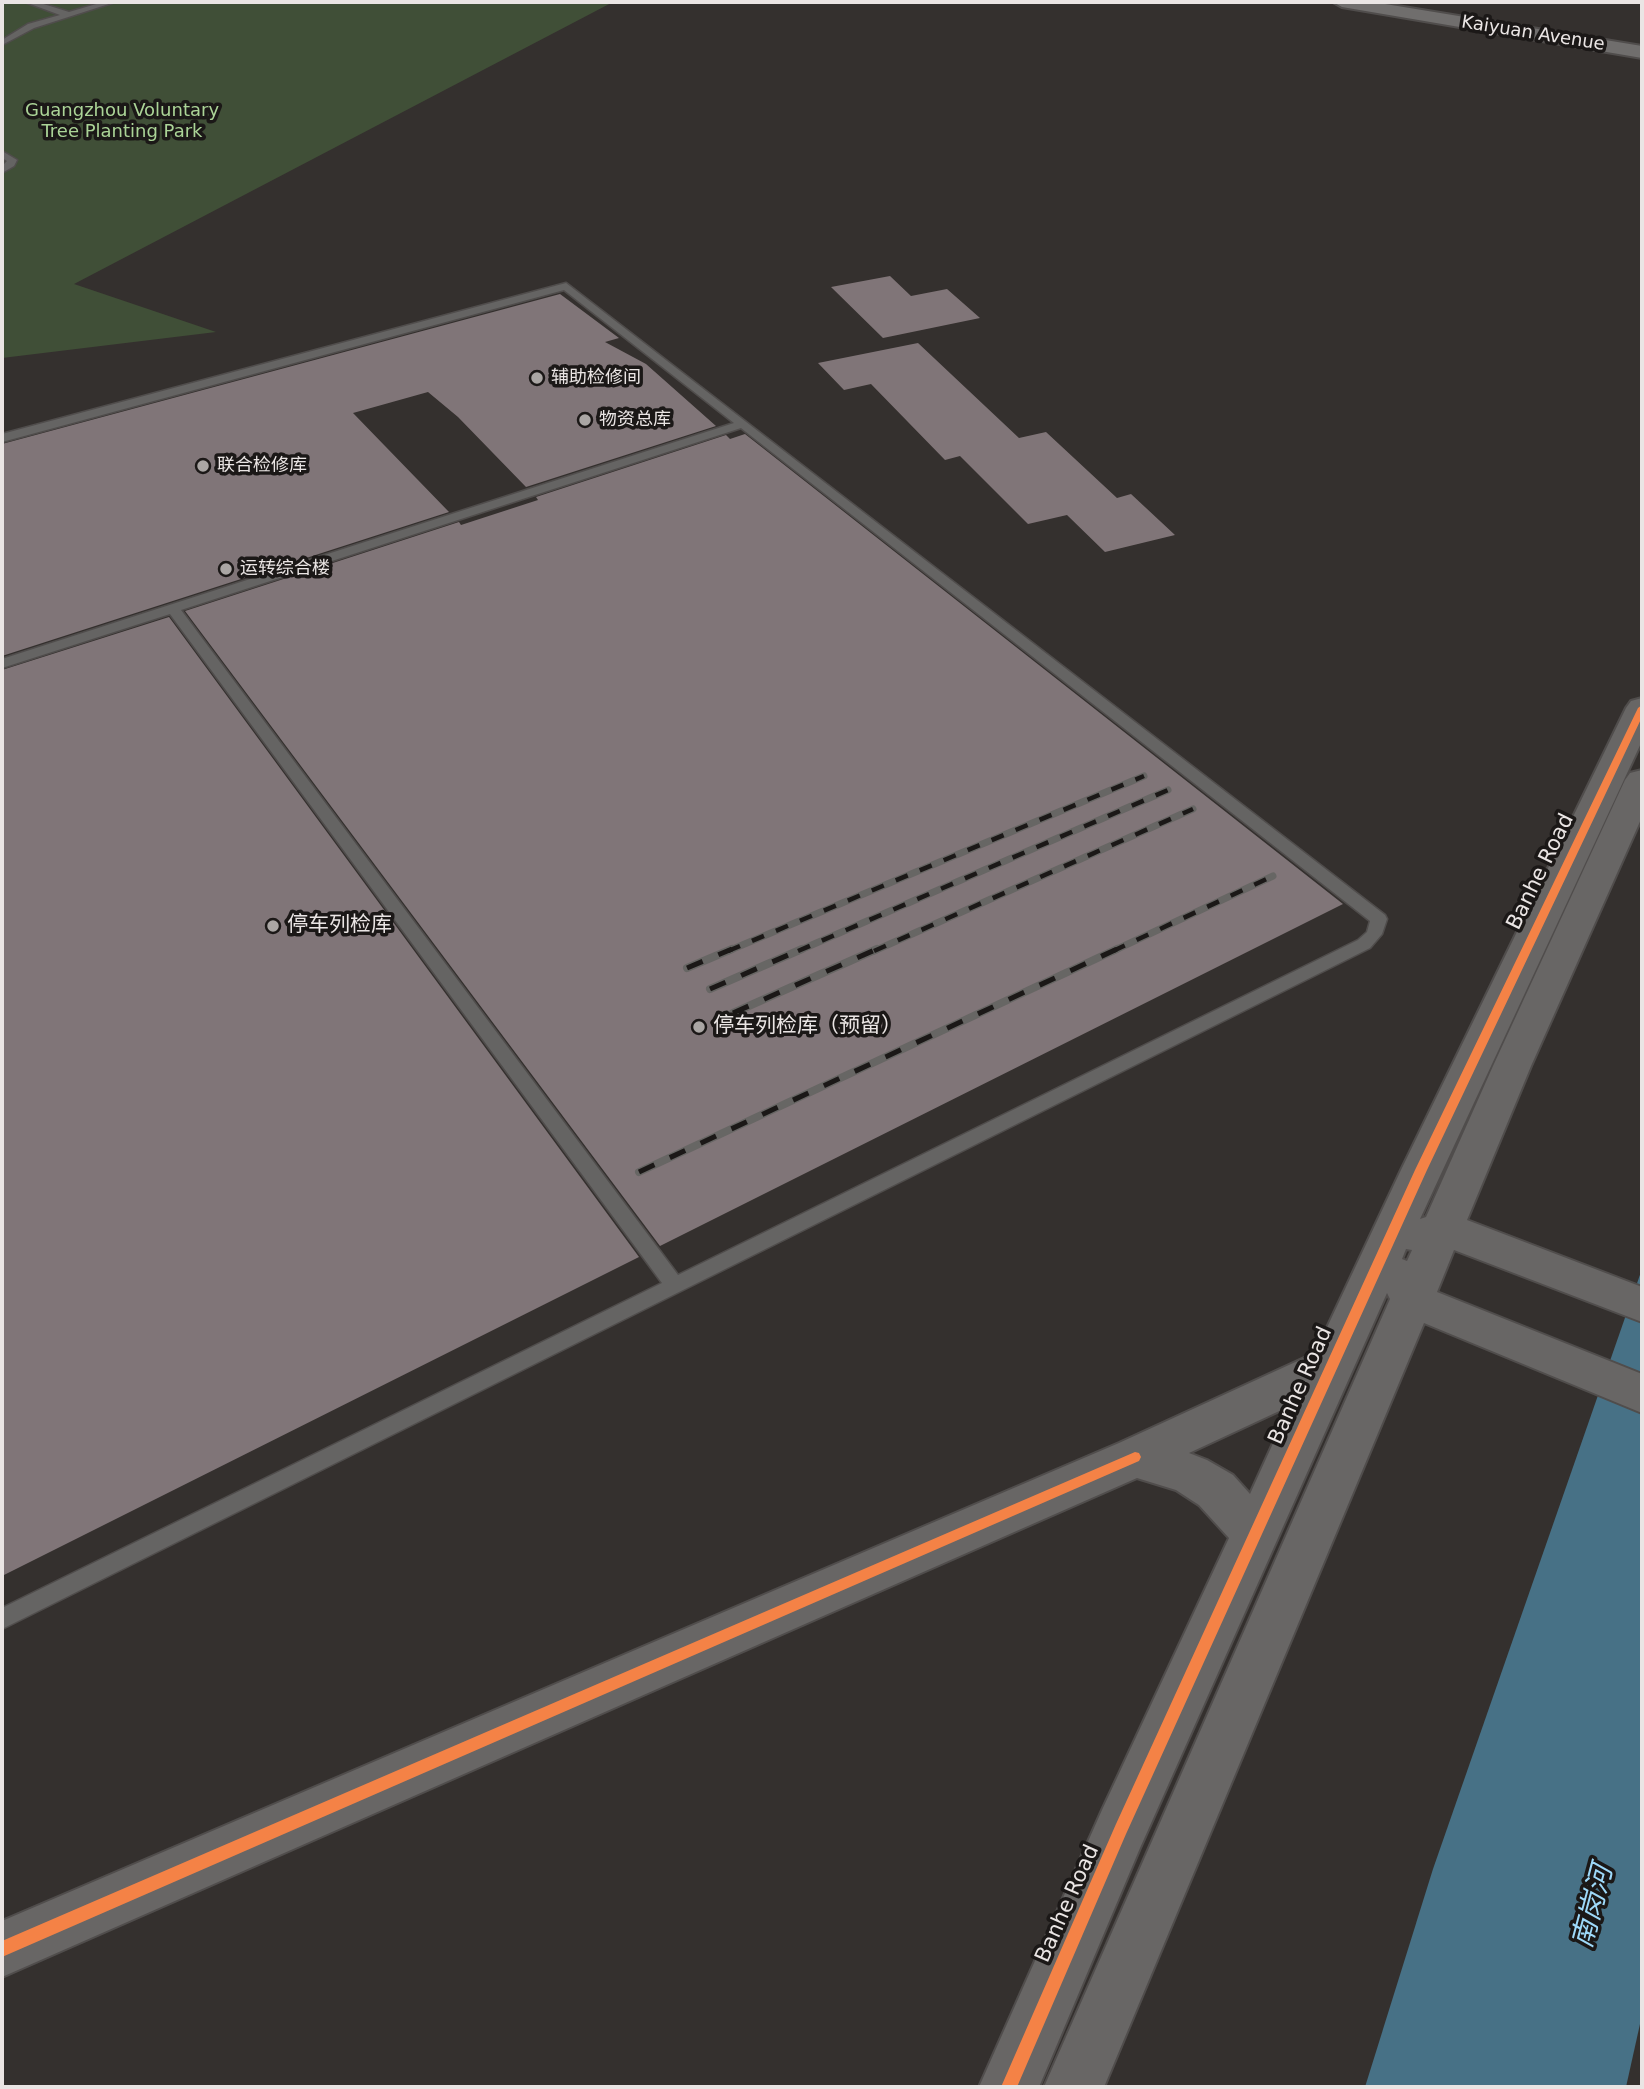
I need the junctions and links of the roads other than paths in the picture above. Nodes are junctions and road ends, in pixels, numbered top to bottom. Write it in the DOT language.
graph roads {
  1 [pos="29,2"];
  2 [pos="111,2"];
  3 [pos="1342,2"];
  4 [pos="66,14"];
  5 [pos="2,43"];
  6 [pos="1642,52"];
  7 [pos="2,154"];
  8 [pos="2,170"];
  9 [pos="743,424"];
  10 [pos="2,438"];
  11 [pos="173,609"];
  12 [pos="2,664"];
  13 [pos="1642,708"];
  14 [pos="1642,780"];
  15 [pos="1442,1228"];
  16 [pos="1386,1246"];
  17 [pos="675,1285"];
  18 [pos="1412,1300"];
  19 [pos="1642,1305"];
  20 [pos="1332,1366"];
  21 [pos="1642,1395"];
  22 [pos="1135,1457"];
  23 [pos="1255,1533"];
  24 [pos="2,1619"];
  25 [pos="2,1949"];
  26 [pos="1009,2087"];
  27 [pos="1074,2087"];
  1 -- 4 [label="lane"];
  2 -- 4 [label="lane"];
  3 -- 6 [label="main road, Kaiyuan Avenue"];
  4 -- 5 [label="lane"];
  7 -- 8 [label="lane"];
  9 -- 10 [label="lane"];
  9 -- 11 [label="lane"];
  9 -- 17 [label="lane"];
  11 -- 12 [label="lane"];
  11 -- 17 [label="lane"];
  13 -- 16 [label="street, Banhe Road"];
  14 -- 15 [label="street"];
  15 -- 16 [label="street"];
  15 -- 18 [label="street"];
  15 -- 19 [label="street"];
  16 -- 18 [label="street"];
  16 -- 20 [label="street, Banhe Road"];
  17 -- 24 [label="lane"];
  18 -- 21 [label="street"];
  18 -- 27 [label="street"];
  20 -- 22 [label="street"];
  20 -- 23 [label="street, Banhe Road"];
  22 -- 23 [label="street"];
  22 -- 25 [label="street"];
  23 -- 26 [label="street, Banhe Road"];
}
